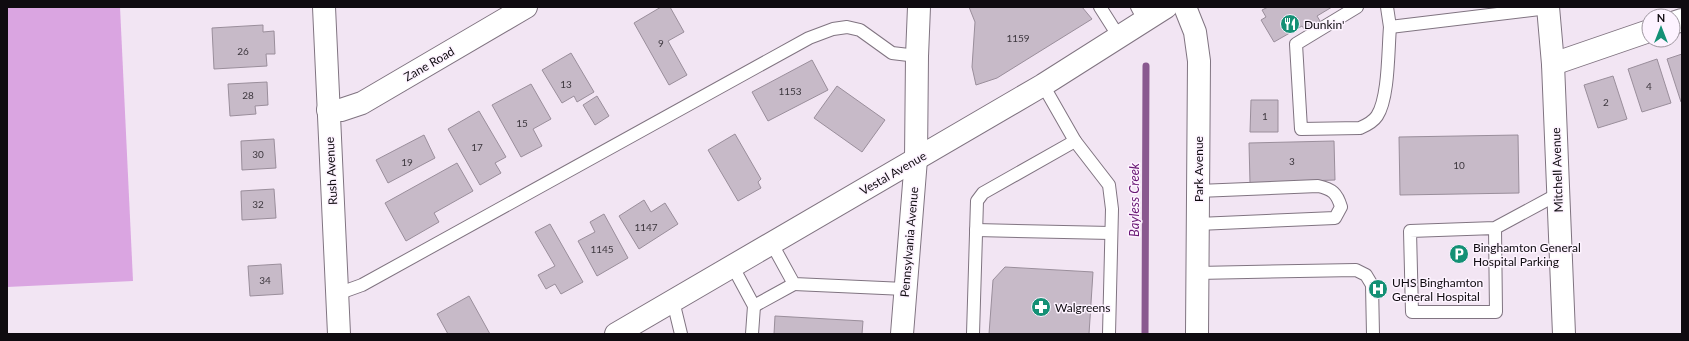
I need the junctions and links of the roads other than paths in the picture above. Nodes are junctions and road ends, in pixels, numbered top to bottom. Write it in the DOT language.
graph roads {
  1 [pos="324,7"];
  2 [pos="526,7"];
  3 [pos="919,7"];
  4 [pos="1100,7"];
  5 [pos="1166,7"];
  6 [pos="1185,7"];
  7 [pos="1357,7"];
  8 [pos="1387,7"];
  9 [pos="1548,7"];
  10 [pos="1141,14"];
  11 [pos="1390,27"];
  12 [pos="1641,34"];
  13 [pos="1119,37"];
  14 [pos="917,56"];
  15 [pos="1553,64"];
  16 [pos="1043,85"];
  17 [pos="328,110"];
  18 [pos="1075,141"];
  19 [pos="916,159"];
  20 [pos="1198,190"];
  21 [pos="1558,194"];
  22 [pos="1198,224"];
  23 [pos="1495,228"];
  24 [pos="976,230"];
  25 [pos="1112,233"];
  26 [pos="772,244"];
  27 [pos="733,267"];
  28 [pos="1197,273"];
  29 [pos="794,284"];
  30 [pos="905,289"];
  31 [pos="337,294"];
  32 [pos="673,302"];
  33 [pos="754,306"];
  34 [pos="339,334"];
  35 [pos="616,334"];
  36 [pos="680,334"];
  37 [pos="752,334"];
  38 [pos="902,334"];
  39 [pos="973,334"];
  40 [pos="1109,334"];
  41 [pos="1197,334"];
  42 [pos="1373,334"];
  43 [pos="1564,334"];
  1 -- 17 [label="street, Rush Avenue"];
  2 -- 17 [label="street, Zane Road"];
  3 -- 14 [label="street, Pennsylvania Avenue"];
  4 -- 13 [label="lane"];
  5 -- 10 [label="street, Vestal Avenue"];
  6 -- 20 [label="street, Park Avenue"];
  7 -- 11 [label="lane"];
  8 -- 11 [label="lane"];
  9 -- 11 [label="lane"];
  9 -- 15 [label="street, Mitchell Avenue"];
  10 -- 13 [label="street, Vestal Avenue"];
  12 -- 15 [label="street"];
  13 -- 16 [label="street, Vestal Avenue"];
  14 -- 19 [label="street, Pennsylvania Avenue"];
  14 -- 31 [label="lane"];
  15 -- 21 [label="street, Mitchell Avenue"];
  16 -- 18 [label="lane"];
  16 -- 19 [label="street, Vestal Avenue"];
  17 -- 31 [label="street, Rush Avenue"];
  18 -- 24 [label="lane"];
  18 -- 25 [label="lane"];
  19 -- 26 [label="street, Vestal Avenue"];
  19 -- 30 [label="street, Pennsylvania Avenue"];
  20 -- 22 [label="street, Park Avenue"];
  20 -- 22 [label="lane"];
  21 -- 23 [label="lane"];
  21 -- 43 [label="street, Mitchell Avenue"];
  22 -- 28 [label="street, Park Avenue"];
  23 -- 23 [label="lane"];
  24 -- 25 [label="lane"];
  24 -- 39 [label="lane"];
  25 -- 40 [label="lane"];
  26 -- 27 [label="street, Vestal Avenue"];
  26 -- 29 [label="lane"];
  27 -- 32 [label="street, Vestal Avenue"];
  27 -- 33 [label="lane"];
  28 -- 41 [label="street, Park Avenue"];
  28 -- 42 [label="lane"];
  29 -- 30 [label="lane"];
  29 -- 33 [label="lane"];
  30 -- 38 [label="street, Pennsylvania Avenue"];
  31 -- 34 [label="street, Rush Avenue"];
  32 -- 35 [label="street, Vestal Avenue"];
  32 -- 36 [label="lane"];
  33 -- 37 [label="lane"];
}
